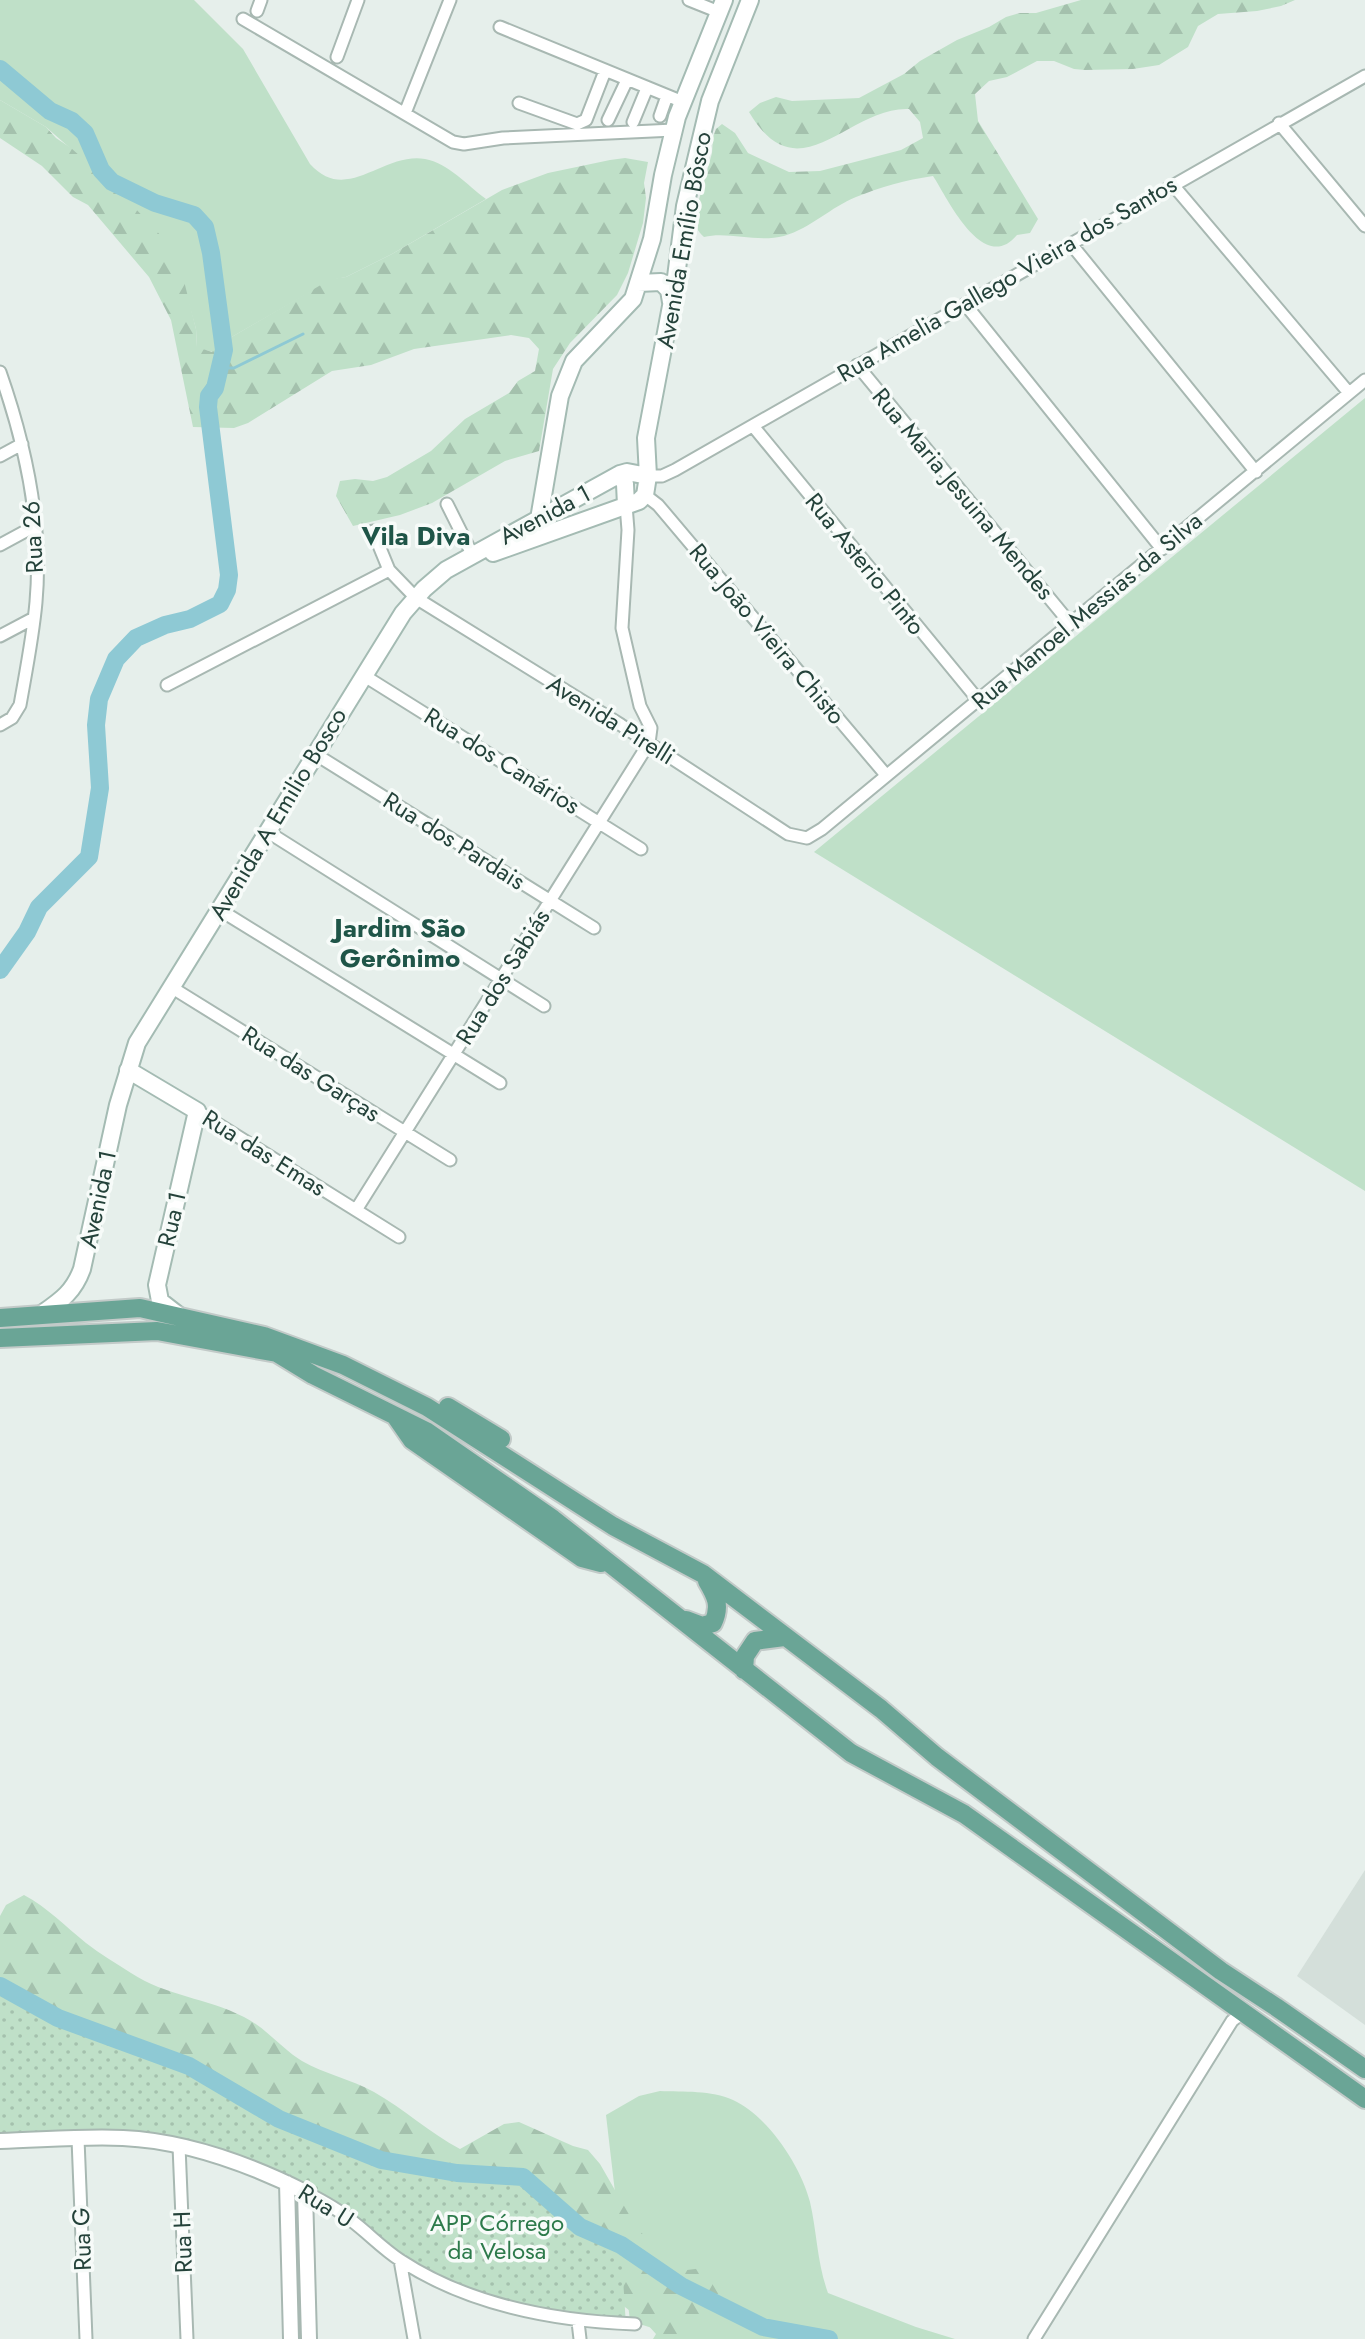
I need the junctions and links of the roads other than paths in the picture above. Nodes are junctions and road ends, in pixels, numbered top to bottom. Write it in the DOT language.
graph roads {
  1 [pos="358,0"];
  2 [pos="450,0"];
  3 [pos="750,0"];
  4 [pos="694,1"];
  5 [pos="722,6"];
  6 [pos="243,19"];
  7 [pos="500,27"];
  8 [pos="337,57"];
  9 [pos="605,71"];
  10 [pos="1365,76"];
  11 [pos="627,80"];
  12 [pos="647,88"];
  13 [pos="714,89"];
  14 [pos="667,96"];
  15 [pos="684,96"];
  16 [pos="519,103"];
  17 [pos="405,113"];
  18 [pos="660,116"];
  19 [pos="608,120"];
  20 [pos="633,122"];
  21 [pos="1279,123"];
  22 [pos="674,130"];
  23 [pos="1173,185"];
  24 [pos="1365,226"];
  25 [pos="1071,244"];
  26 [pos="638,283"];
  27 [pos="672,304"];
  28 [pos="965,304"];
  29 [pos="857,365"];
  30 [pos="0,372"];
  31 [pos="1365,380"];
  32 [pos="1349,393"];
  33 [pos="753,426"];
  34 [pos="22,444"];
  35 [pos="0,456"];
  36 [pos="1256,472"];
  37 [pos="620,474"];
  38 [pos="648,476"];
  39 [pos="645,495"];
  40 [pos="447,504"];
  41 [pos="626,505"];
  42 [pos="539,519"];
  43 [pos="35,526"];
  44 [pos="373,531"];
  45 [pos="0,545"];
  46 [pos="1162,549"];
  47 [pos="472,554"];
  48 [pos="389,570"];
  49 [pos="446,570"];
  50 [pos="416,598"];
  51 [pos="34,618"];
  52 [pos="1069,622"];
  53 [pos="0,636"];
  54 [pos="363,675"];
  55 [pos="167,685"];
  56 [pos="979,701"];
  57 [pos="640,706"];
  58 [pos="0,725"];
  59 [pos="621,725"];
  60 [pos="649,743"];
  61 [pos="315,754"];
  62 [pos="886,775"];
  63 [pos="599,822"];
  64 [pos="268,832"];
  65 [pos="807,838"];
  66 [pos="641,849"];
  67 [pos="550,901"];
  68 [pos="220,910"];
  69 [pos="594,928"];
  70 [pos="501,978"];
  71 [pos="171,987"];
  72 [pos="544,1006"];
  73 [pos="454,1056"];
  74 [pos="128,1070"];
  75 [pos="500,1083"];
  76 [pos="197,1111"];
  77 [pos="406,1133"];
  78 [pos="450,1160"];
  79 [pos="356,1210"];
  80 [pos="399,1237"];
  81 [pos="43,1313"];
  82 [pos="180,1317"];
  83 [pos="0,1318"];
  84 [pos="0,1338"];
  85 [pos="703,1574"];
  86 [pos="679,1619"];
  87 [pos="784,1637"];
  88 [pos="744,1670"];
  89 [pos="1243,2012"];
  90 [pos="1365,2069"];
  91 [pos="1365,2099"];
  92 [pos="78,2139"];
  93 [pos="0,2141"];
  94 [pos="179,2146"];
  95 [pos="287,2183"];
  96 [pos="305,2192"];
  97 [pos="400,2260"];
  98 [pos="578,2322"];
  99 [pos="635,2324"];
  100 [pos="86,2339"];
  101 [pos="187,2339"];
  102 [pos="291,2339"];
  103 [pos="309,2339"];
  104 [pos="414,2339"];
  105 [pos="580,2339"];
  106 [pos="1034,2339"];
  1 -- 8 [label="street"];
  2 -- 17 [label="street"];
  3 -- 13 [label="main road, Avenida Emílio Bôsco"];
  4 -- 5 [label="street"];
  5 -- 15 [label="main road, Avenida Emílio Bôsco"];
  6 -- 17 [label="street"];
  7 -- 9 [label="street"];
  9 -- 11 [label="street"];
  9 -- 16 [label="street"];
  10 -- 21 [label="street, Rua Amelia Gallego Vieira dos Santos"];
  11 -- 12 [label="street"];
  11 -- 19 [label="street"];
  12 -- 14 [label="street"];
  12 -- 20 [label="street"];
  13 -- 15 [label="main road"];
  13 -- 27 [label="main road, Avenida Emílio Bôsco"];
  14 -- 15 [label="street"];
  14 -- 18 [label="street"];
  15 -- 22 [label="main road, Avenida Emílio Bôsco"];
  17 -- 22 [label="street"];
  21 -- 23 [label="street, Rua Amelia Gallego Vieira dos Santos"];
  21 -- 24 [label="street"];
  22 -- 26 [label="main road, Avenida Emílio Bôsco"];
  23 -- 25 [label="street, Rua Amelia Gallego Vieira dos Santos"];
  23 -- 32 [label="street"];
  25 -- 28 [label="street, Rua Amelia Gallego Vieira dos Santos"];
  25 -- 36 [label="street"];
  26 -- 27 [label="main road"];
  26 -- 42 [label="main road, Avenida Emílio Bôsco"];
  27 -- 38 [label="main road, Avenida Emílio Bôsco"];
  28 -- 29 [label="street, Rua Amelia Gallego Vieira dos Santos"];
  28 -- 46 [label="street"];
  29 -- 33 [label="street, Rua Amelia Gallego Vieira dos Santos"];
  29 -- 52 [label="street, Rua Maria Jesuina Mendes"];
  30 -- 34 [label="street, Rua 26"];
  31 -- 32 [label="street, Rua Manoel Messias da Silva"];
  32 -- 36 [label="street, Rua Manoel Messias da Silva"];
  33 -- 38 [label="street, Rua Amelia Gallego Vieira dos Santos"];
  33 -- 56 [label="street, Rua Asterio Pinto"];
  34 -- 35 [label="street"];
  34 -- 43 [label="street, Rua 26"];
  36 -- 46 [label="street, Rua Manoel Messias da Silva"];
  37 -- 38 [label="main road, Avenida 1"];
  37 -- 41 [label="main road"];
  37 -- 42 [label="main road, Avenida 1"];
  38 -- 39 [label="main road, Avenida Emílio Bôsco"];
  39 -- 41 [label="main road"];
  39 -- 62 [label="street, Rua João Vieira Chisto"];
  40 -- 47 [label="street"];
  41 -- 49 [label="main road"];
  41 -- 57 [label="street"];
  42 -- 47 [label="main road, Avenida 1"];
  43 -- 45 [label="street"];
  43 -- 51 [label="street, Rua 26"];
  44 -- 48 [label="street"];
  46 -- 52 [label="street, Rua Manoel Messias da Silva"];
  47 -- 49 [label="main road, Avenida 1"];
  48 -- 50 [label="street, Avenida Pirelli"];
  48 -- 55 [label="street"];
  49 -- 50 [label="main road, Avenida A Emilio Bosco"];
  50 -- 54 [label="main road, Avenida A Emilio Bosco"];
  50 -- 59 [label="street, Avenida Pirelli"];
  51 -- 53 [label="street"];
  51 -- 58 [label="street, Rua 26"];
  52 -- 56 [label="street, Rua Manoel Messias da Silva"];
  54 -- 61 [label="main road, Avenida A Emilio Bosco"];
  54 -- 63 [label="street, Rua dos Canários"];
  56 -- 62 [label="street, Rua Manoel Messias da Silva"];
  57 -- 59 [label="street"];
  57 -- 60 [label="street"];
  59 -- 60 [label="street, Avenida Pirelli"];
  60 -- 63 [label="street, Rua dos Sabiás"];
  60 -- 65 [label="street, Avenida Pirelli"];
  61 -- 64 [label="main road, Avenida A Emilio Bosco"];
  61 -- 67 [label="street, Rua dos Pardais"];
  62 -- 65 [label="street, Rua Manoel Messias da Silva"];
  63 -- 66 [label="street, Rua dos Canários"];
  63 -- 67 [label="street, Rua dos Sabiás"];
  64 -- 68 [label="main road, Avenida A Emilio Bosco"];
  64 -- 70 [label="street"];
  67 -- 69 [label="street, Rua dos Pardais"];
  67 -- 70 [label="street, Rua dos Sabiás"];
  68 -- 71 [label="main road, Avenida A Emilio Bosco"];
  68 -- 73 [label="street"];
  70 -- 72 [label="street"];
  70 -- 73 [label="street, Rua dos Sabiás"];
  71 -- 74 [label="main road, Avenida A Emilio Bosco"];
  71 -- 77 [label="street, Rua das Garças"];
  73 -- 75 [label="street"];
  73 -- 77 [label="street, Rua dos Sabiás"];
  74 -- 76 [label="main road, Rua das Emas"];
  74 -- 81 [label="main road, Avenida 1"];
  76 -- 79 [label="street, Rua das Emas"];
  76 -- 82 [label="main road, Rua 1"];
  77 -- 78 [label="street, Rua das Garças"];
  77 -- 79 [label="street, Rua dos Sabiás"];
  79 -- 80 [label="street, Rua das Emas"];
  81 -- 82 [label="main road"];
  81 -- 83 [label="main road"];
  82 -- 85 [label="main road"];
  84 -- 86 [label="main road"];
  85 -- 86 [label="main road"];
  85 -- 87 [label="main road"];
  86 -- 88 [label="main road"];
  87 -- 88 [label="main road"];
  87 -- 90 [label="main road"];
  88 -- 89 [label="main road"];
  89 -- 91 [label="main road"];
  89 -- 106 [label="street"];
  92 -- 93 [label="street, Rua U"];
  92 -- 94 [label="street, Rua U"];
  92 -- 100 [label="street, Rua G"];
  94 -- 95 [label="street, Rua U"];
  94 -- 101 [label="street, Rua H"];
  95 -- 96 [label="street, Rua U"];
  95 -- 102 [label="street"];
  96 -- 97 [label="street, Rua U"];
  96 -- 103 [label="street"];
  97 -- 98 [label="street, Rua U"];
  97 -- 104 [label="street"];
  98 -- 99 [label="street, Rua U"];
  98 -- 105 [label="street"];
}
